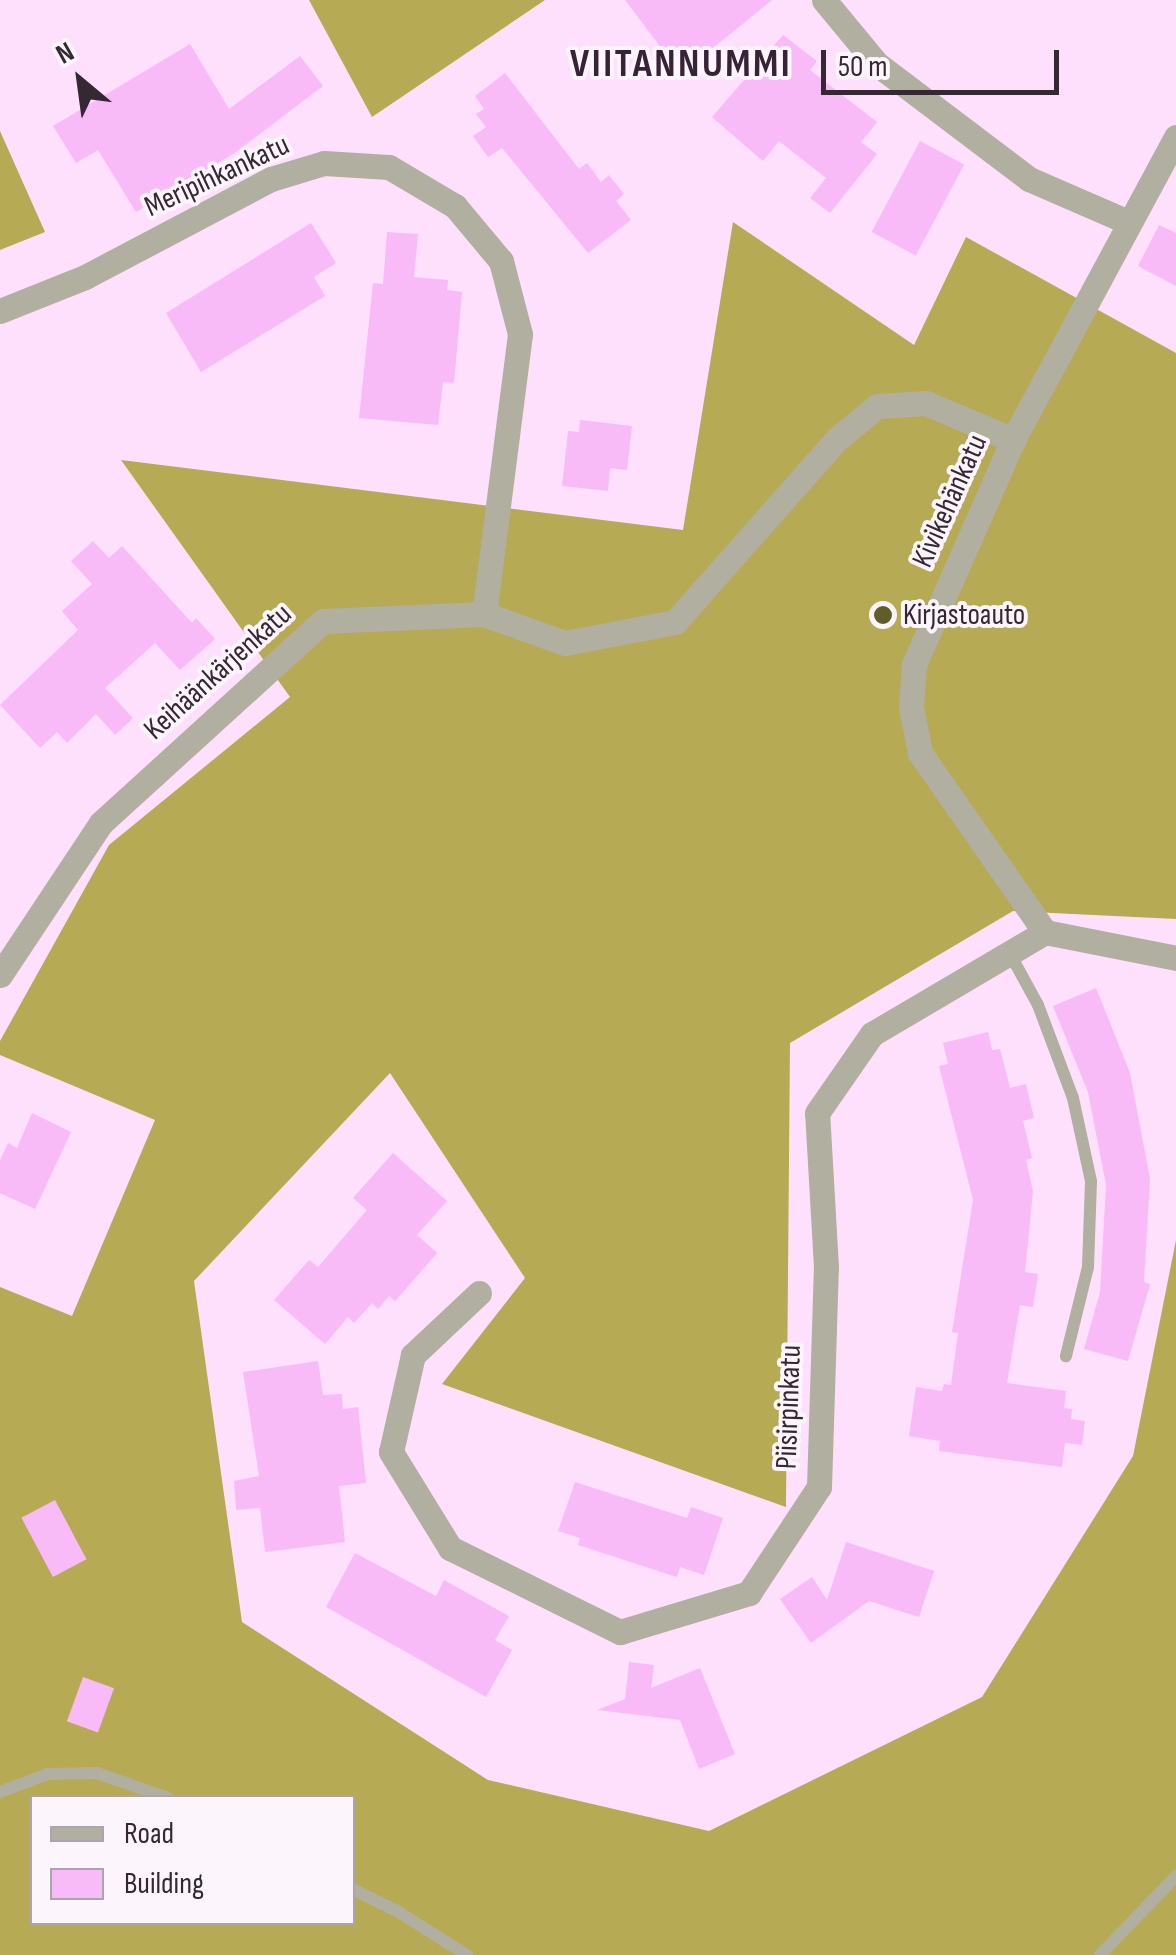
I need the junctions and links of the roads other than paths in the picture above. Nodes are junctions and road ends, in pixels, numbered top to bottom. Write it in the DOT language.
graph roads {
  1 [pos="824,0"];
  2 [pos="1176,136"];
  3 [pos="1128,222"];
  4 [pos="0,311"];
  5 [pos="1013,440"];
  6 [pos="484,614"];
  7 [pos="1044,932"];
  8 [pos="1009,952"];
  9 [pos="1176,958"];
  10 [pos="0,975"];
  11 [pos="479,1293"];
  12 [pos="1066,1356"];
  13 [pos="0,1792"];
  14 [pos="159,1795"];
  15 [pos="1176,1876"];
  16 [pos="355,1890"];
  17 [pos="467,1955"];
  18 [pos="1100,1955"];
  1 -- 3 [label="street"];
  2 -- 3 [label="street, Kivikehänkatu"];
  3 -- 5 [label="street, Kivikehänkatu"];
  4 -- 6 [label="street, Meripihkankatu"];
  5 -- 6 [label="street, Keihäänkärjenkatu"];
  5 -- 7 [label="street, Kivikehänkatu"];
  6 -- 10 [label="street, Keihäänkärjenkatu"];
  7 -- 8 [label="street, Piisirpinkatu"];
  7 -- 9 [label="street"];
  8 -- 11 [label="street, Piisirpinkatu"];
  8 -- 12 [label="lane"];
  13 -- 14 [label="lane"];
  15 -- 18 [label="lane"];
  16 -- 17 [label="lane"];
}
